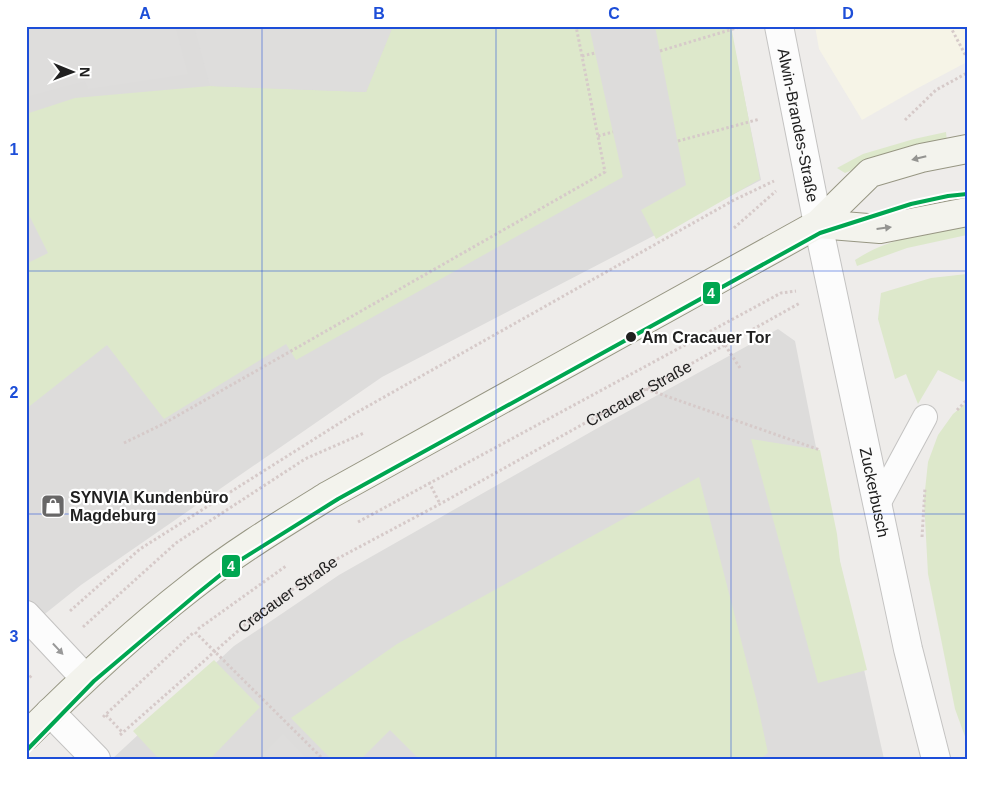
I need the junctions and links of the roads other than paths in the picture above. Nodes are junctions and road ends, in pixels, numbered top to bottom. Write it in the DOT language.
graph roads {
  1 [pos="779,26"];
  2 [pos="967,149"];
  3 [pos="967,212"];
  4 [pos="818,224"];
  5 [pos="925,417"];
  6 [pos="878,504"];
  7 [pos="35,625"];
  8 [pos="85,678"];
  9 [pos="50,712"];
  10 [pos="26,736"];
  11 [pos="90,752"];
  12 [pos="936,759"];
  1 -- 4 [label="street, Alwin-Brandes-Straße"];
  2 -- 4 [label="main road, one-way"];
  4 -- 3 [label="main road, one-way"];
  4 -- 6 [label="street, Zuckerbusch"];
  4 -- 8 [label="main road"];
  5 -- 6 [label="lane"];
  6 -- 12 [label="street, Zuckerbusch"];
  7 -- 8 [label="street, one-way"];
  8 -- 9 [label="main road"];
  9 -- 10 [label="main road"];
  9 -- 11 [label="street"];
}
